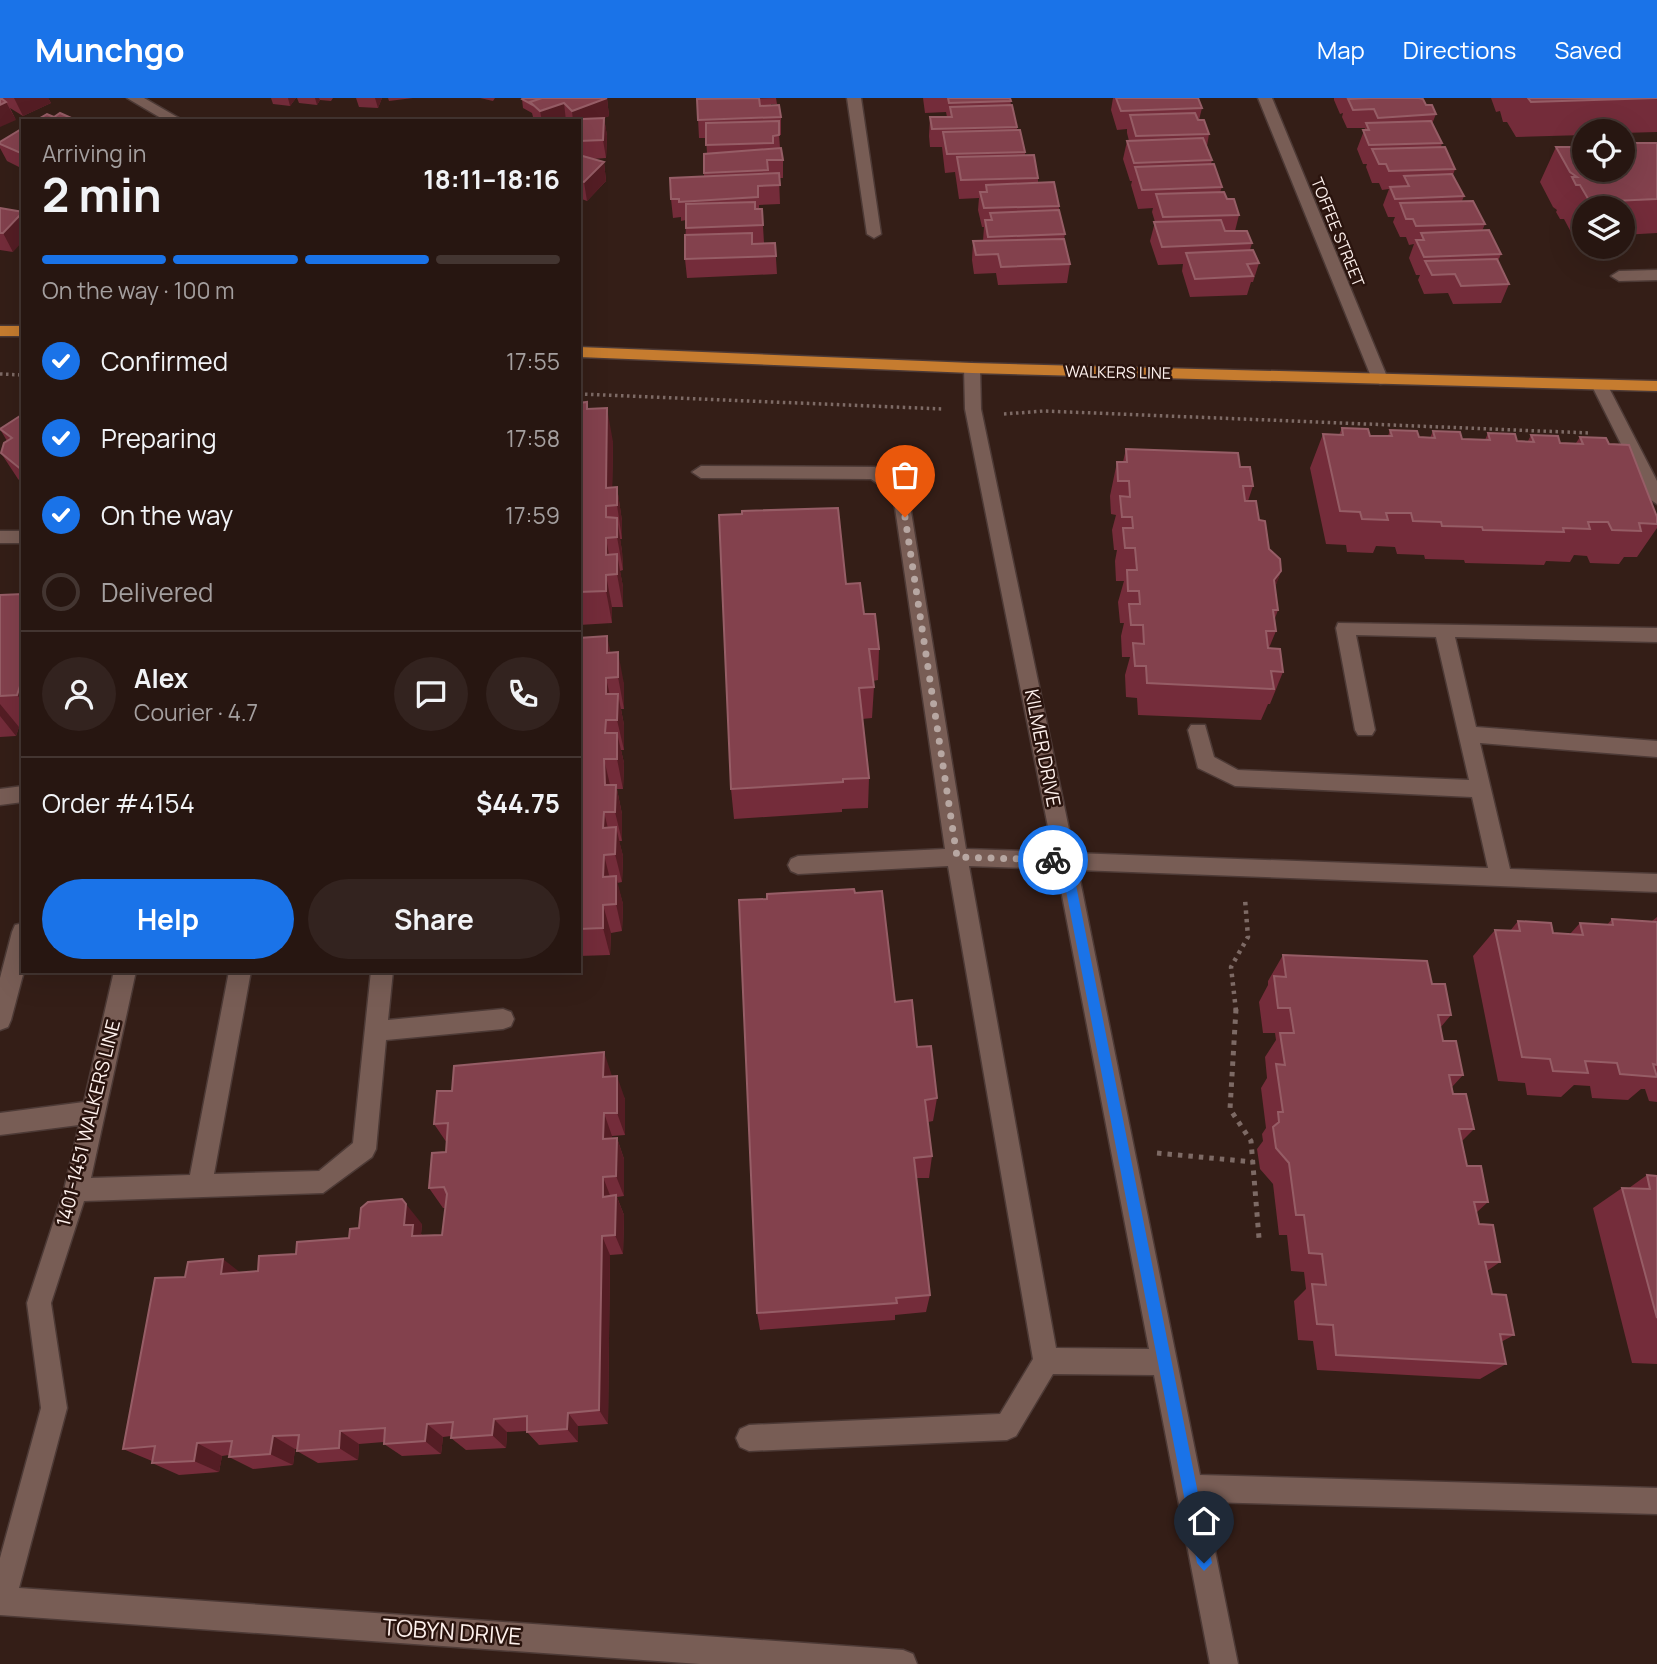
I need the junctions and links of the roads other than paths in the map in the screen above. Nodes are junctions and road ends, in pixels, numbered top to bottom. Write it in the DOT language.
graph roads {
  1 [pos="134,98"];
  2 [pos="853,98"];
  3 [pos="1265,98"];
  4 [pos="173,119"];
  5 [pos="874,234"];
  6 [pos="1657,275"];
  7 [pos="1619,276"];
  8 [pos="0,331"];
  9 [pos="21,331"];
  10 [pos="581,352"];
  11 [pos="972,368"];
  12 [pos="1380,379"];
  13 [pos="1600,386"];
  14 [pos="1657,386"];
  15 [pos="701,472"];
  16 [pos="1657,498"];
  17 [pos="0,537"];
  18 [pos="21,537"];
  19 [pos="1444,631"];
  20 [pos="1657,635"];
  21 [pos="1198,730"];
  22 [pos="1364,730"];
  23 [pos="1468,734"];
  24 [pos="1657,749"];
  25 [pos="1480,789"];
  26 [pos="21,794"];
  27 [pos="0,797"];
  28 [pos="957,857"];
  29 [pos="1066,860"];
  30 [pos="798,865"];
  31 [pos="1501,877"];
  32 [pos="1657,883"];
  33 [pos="21,940"];
  34 [pos="125,973"];
  35 [pos="240,973"];
  36 [pos="382,973"];
  37 [pos="503,1019"];
  38 [pos="0,1020"];
  39 [pos="376,1031"];
  40 [pos="94,1112"];
  41 [pos="0,1124"];
  42 [pos="200,1187"];
  43 [pos="76,1189"];
  44 [pos="1046,1361"];
  45 [pos="1164,1362"];
  46 [pos="749,1438"];
  47 [pos="1189,1488"];
  48 [pos="1657,1501"];
  49 [pos="1,1601"];
  50 [pos="903,1664"];
  51 [pos="1224,1664"];
  1 -- 4 [label="street"];
  2 -- 5 [label="street"];
  3 -- 12 [label="street, TOFFEE STREET"];
  6 -- 7 [label="street"];
  8 -- 9 [label="main road"];
  10 -- 11 [label="main road, WALKERS LINE"];
  11 -- 12 [label="main road, WALKERS LINE"];
  11 -- 29 [label="street, KILMER DRIVE"];
  12 -- 13 [label="main road, WALKERS LINE"];
  13 -- 14 [label="main road, WALKERS LINE"];
  13 -- 16 [label="street"];
  15 -- 28 [label="street"];
  17 -- 18 [label="street"];
  19 -- 20 [label="street"];
  19 -- 22 [label="street"];
  19 -- 23 [label="street"];
  21 -- 25 [label="street"];
  23 -- 24 [label="street"];
  23 -- 25 [label="street"];
  25 -- 31 [label="street"];
  26 -- 27 [label="street"];
  28 -- 29 [label="street"];
  28 -- 30 [label="street"];
  28 -- 44 [label="street"];
  29 -- 31 [label="street"];
  29 -- 45 [label="street, KILMER DRIVE"];
  31 -- 32 [label="street"];
  33 -- 38 [label="street"];
  34 -- 40 [label="street, 1401-1451 WALKERS LINE"];
  35 -- 42 [label="street"];
  36 -- 39 [label="street"];
  37 -- 39 [label="street"];
  39 -- 42 [label="street"];
  40 -- 41 [label="street"];
  40 -- 43 [label="street, 1401-1451 WALKERS LINE"];
  42 -- 43 [label="street"];
  43 -- 49 [label="street, 1401-1451 WALKERS LINE"];
  44 -- 45 [label="street"];
  44 -- 46 [label="street"];
  45 -- 47 [label="street, KILMER DRIVE"];
  47 -- 48 [label="street"];
  47 -- 51 [label="street, KILMER DRIVE"];
  49 -- 50 [label="street, TOBYN DRIVE"];
}
